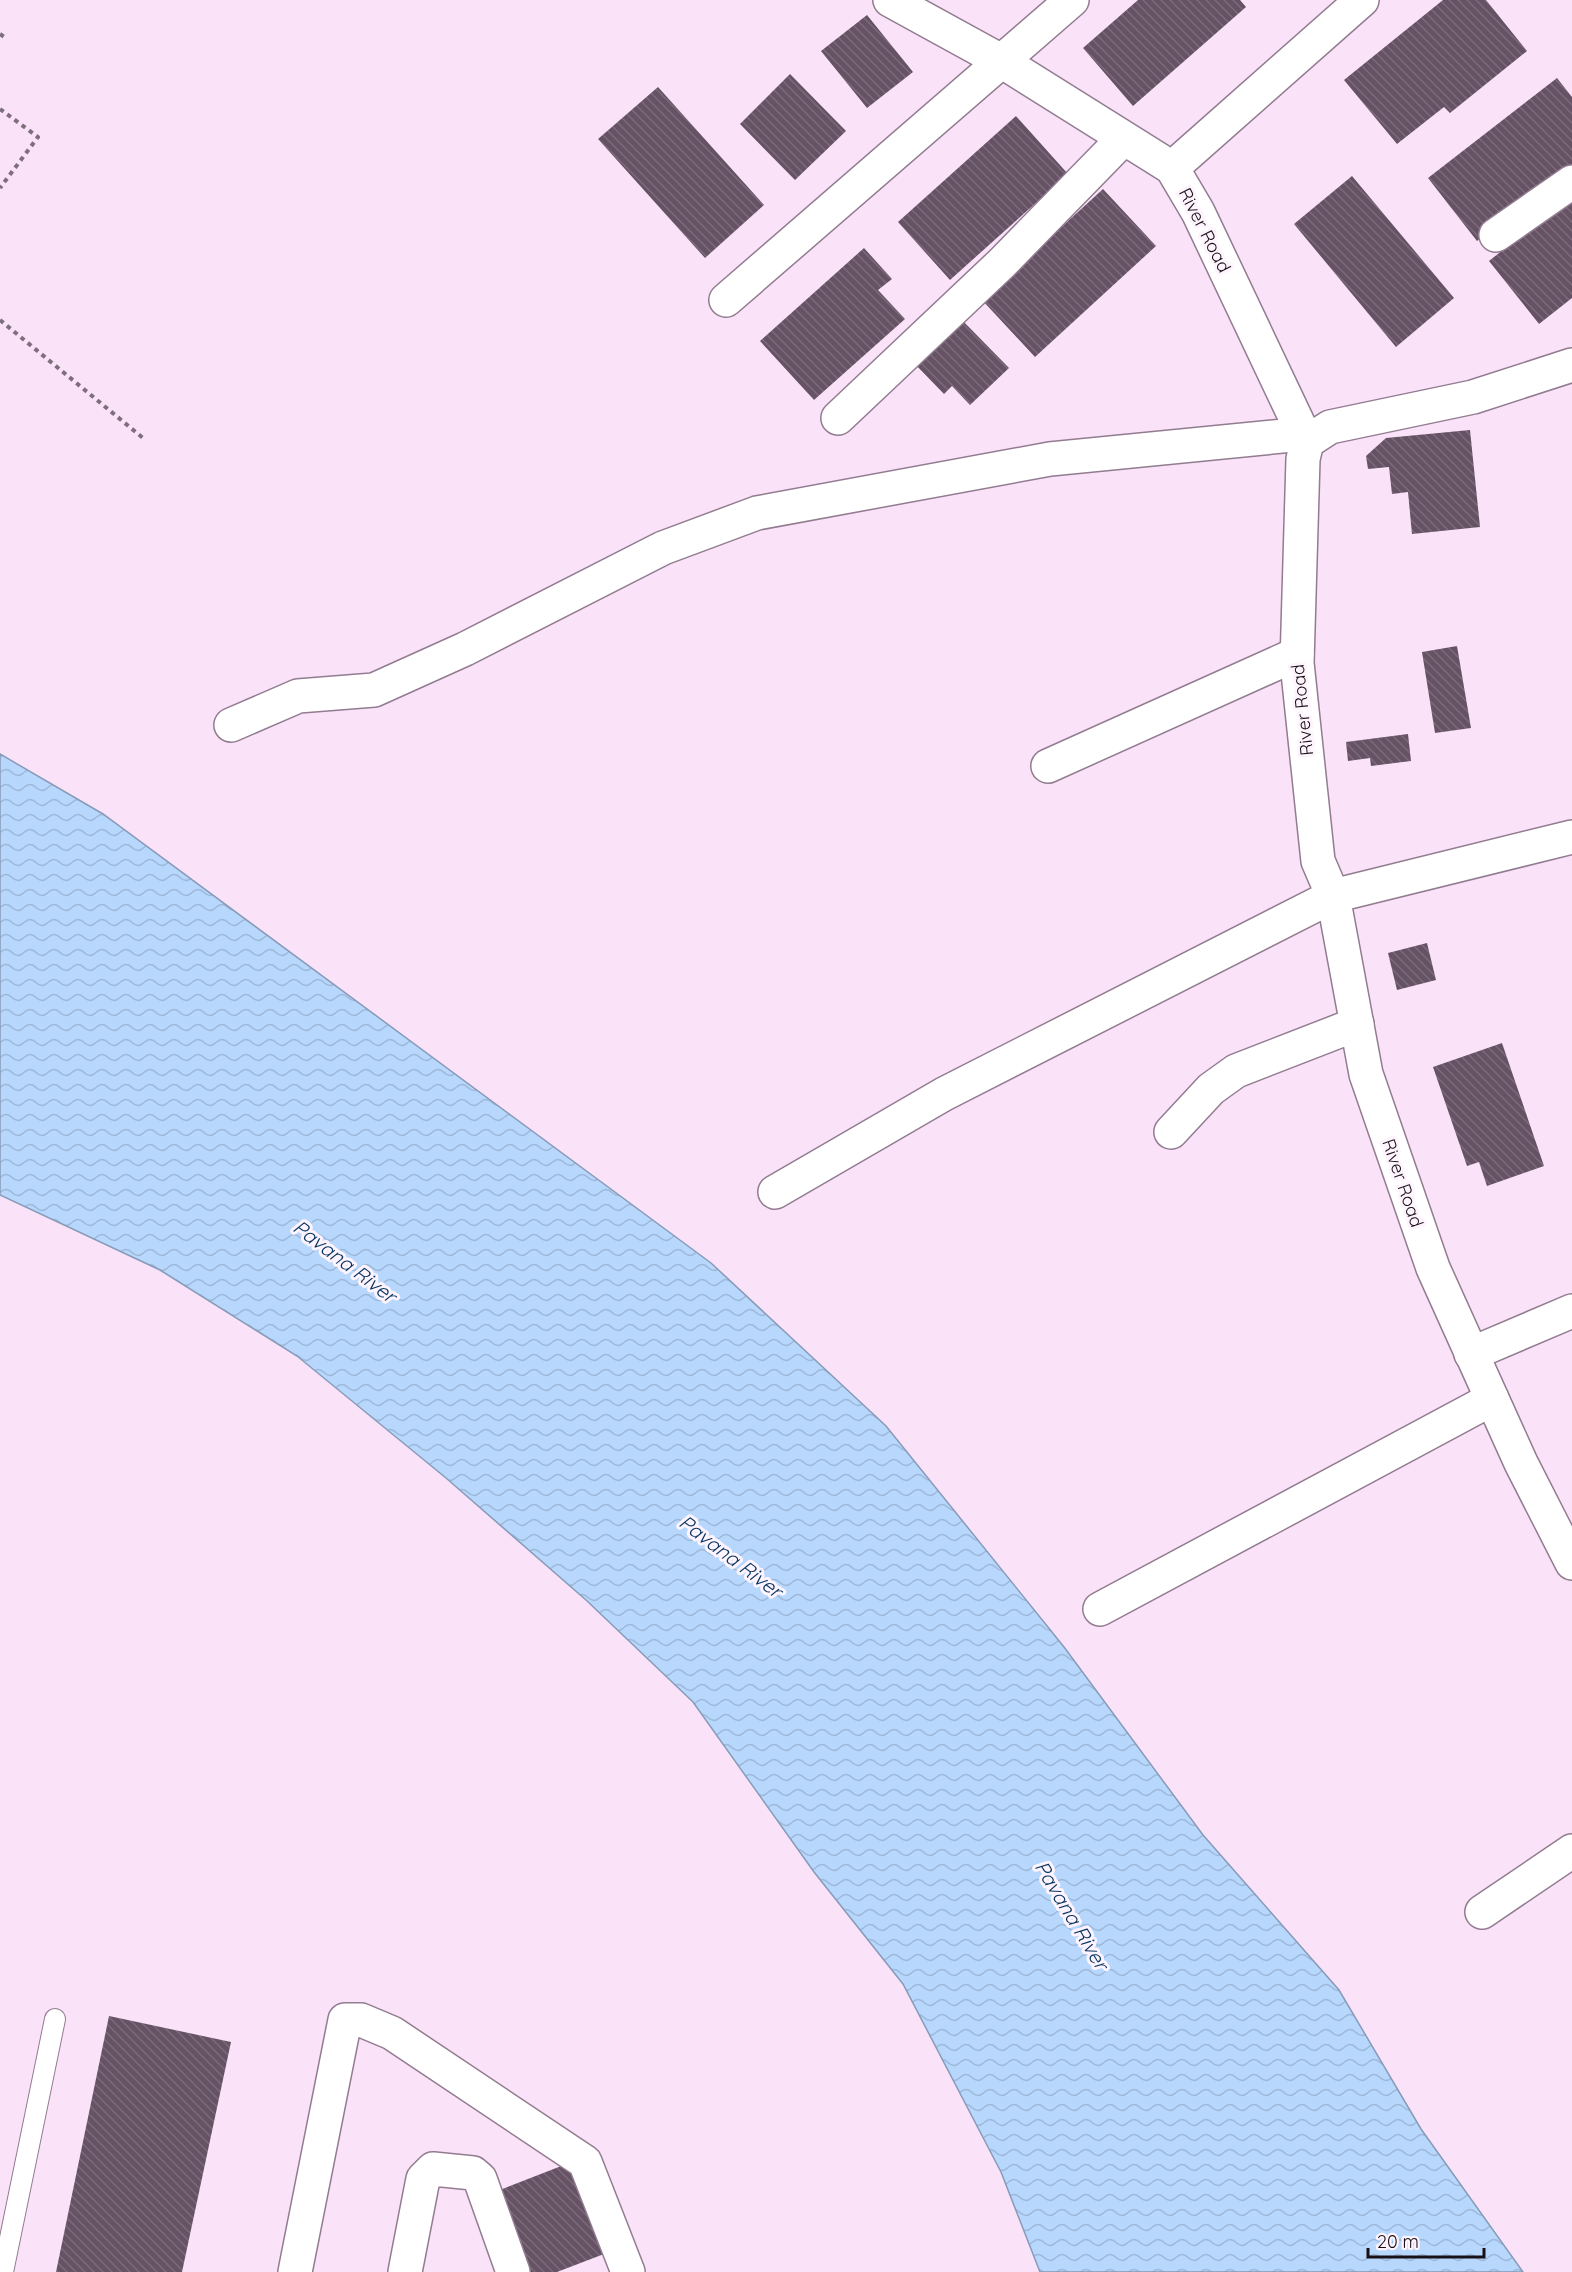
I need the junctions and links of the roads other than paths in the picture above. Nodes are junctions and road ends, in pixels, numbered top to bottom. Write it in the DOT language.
graph roads {
  1 [pos="890,0"];
  2 [pos="1072,0"];
  3 [pos="1362,0"];
  4 [pos="1003,62"];
  5 [pos="1125,138"];
  6 [pos="1172,168"];
  7 [pos="1572,182"];
  8 [pos="1496,235"];
  9 [pos="726,300"];
  10 [pos="1572,365"];
  11 [pos="838,418"];
  12 [pos="1305,438"];
  13 [pos="1297,654"];
  14 [pos="231,724"];
  15 [pos="1048,766"];
  16 [pos="1572,837"];
  17 [pos="1333,896"];
  18 [pos="1357,1023"];
  19 [pos="1171,1132"];
  20 [pos="775,1192"];
  21 [pos="1572,1311"];
  22 [pos="1471,1354"];
  23 [pos="1492,1400"];
  24 [pos="1572,1563"];
  25 [pos="1100,1609"];
  26 [pos="1572,1851"];
  27 [pos="1482,1912"];
  28 [pos="55,2019"];
  29 [pos="3,2272"];
  30 [pos="295,2272"];
  31 [pos="405,2272"];
  32 [pos="513,2272"];
  33 [pos="628,2272"];
  1 -- 4 [label="street, River Road"];
  2 -- 4 [label="street"];
  3 -- 6 [label="street"];
  4 -- 5 [label="street, River Road"];
  4 -- 9 [label="street"];
  5 -- 6 [label="street, River Road"];
  5 -- 11 [label="street"];
  6 -- 12 [label="street, River Road"];
  7 -- 8 [label="street"];
  10 -- 12 [label="street"];
  12 -- 13 [label="street, River Road"];
  12 -- 14 [label="street"];
  13 -- 15 [label="street"];
  13 -- 17 [label="street, River Road"];
  16 -- 17 [label="street"];
  17 -- 18 [label="street, River Road"];
  17 -- 20 [label="street"];
  18 -- 19 [label="street"];
  18 -- 22 [label="street, River Road"];
  21 -- 22 [label="street"];
  22 -- 23 [label="street, River Road"];
  23 -- 24 [label="street, River Road"];
  23 -- 25 [label="street"];
  26 -- 27 [label="street"];
  28 -- 29 [label="lane"];
  30 -- 33 [label="street"];
  31 -- 32 [label="street"];
}
